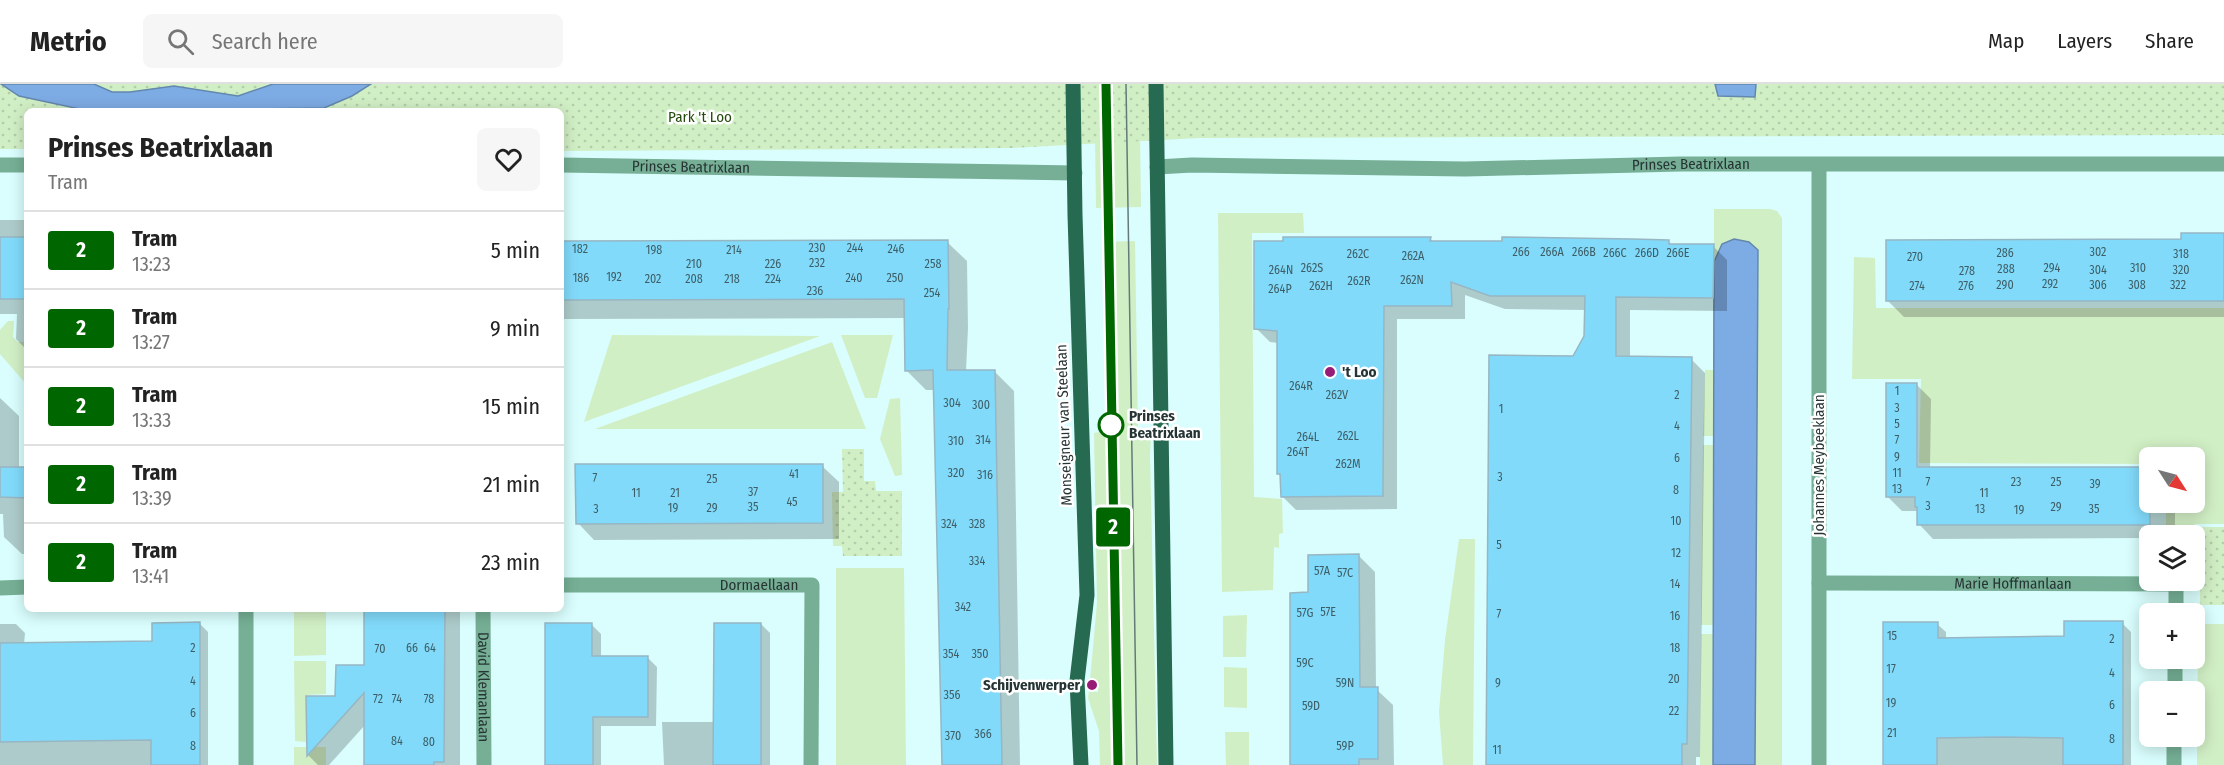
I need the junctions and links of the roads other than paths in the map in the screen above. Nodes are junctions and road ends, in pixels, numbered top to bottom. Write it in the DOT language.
graph roads {
  1 [pos="1073,84"];
  2 [pos="1156,84"];
  3 [pos="2224,164"];
  4 [pos="0,165"];
  5 [pos="24,165"];
  6 [pos="564,165"];
  7 [pos="1820,165"];
  8 [pos="1157,167"];
  9 [pos="1075,173"];
  10 [pos="1819,583"];
  11 [pos="564,585"];
  12 [pos="24,587"];
  13 [pos="0,588"];
  14 [pos="2176,603"];
  15 [pos="246,612"];
  16 [pos="483,612"];
  17 [pos="2174,747"];
  18 [pos="246,765"];
  19 [pos="483,765"];
  20 [pos="811,765"];
  21 [pos="1082,765"];
  22 [pos="1166,765"];
  23 [pos="1819,765"];
  24 [pos="2174,765"];
  1 -- 9 [label="main road, Monseigneur van Steelaan"];
  2 -- 8 [label="main road"];
  3 -- 7 [label="street, Prinses Beatrixlaan"];
  4 -- 5 [label="street"];
  6 -- 9 [label="street, Prinses Beatrixlaan"];
  7 -- 8 [label="street, Prinses Beatrixlaan"];
  7 -- 10 [label="street, Johannes Meybeeklaan"];
  8 -- 22 [label="main road"];
  9 -- 21 [label="main road, Monseigneur van Steelaan"];
  10 -- 14 [label="street, Marie Hoffmanlaan"];
  10 -- 23 [label="street, Johannes Meybeeklaan"];
  11 -- 20 [label="street, Dormaellaan"];
  12 -- 13 [label="street"];
  15 -- 18 [label="street"];
  16 -- 19 [label="street, David Klemanlaan"];
  17 -- 24 [label="street"];
}
